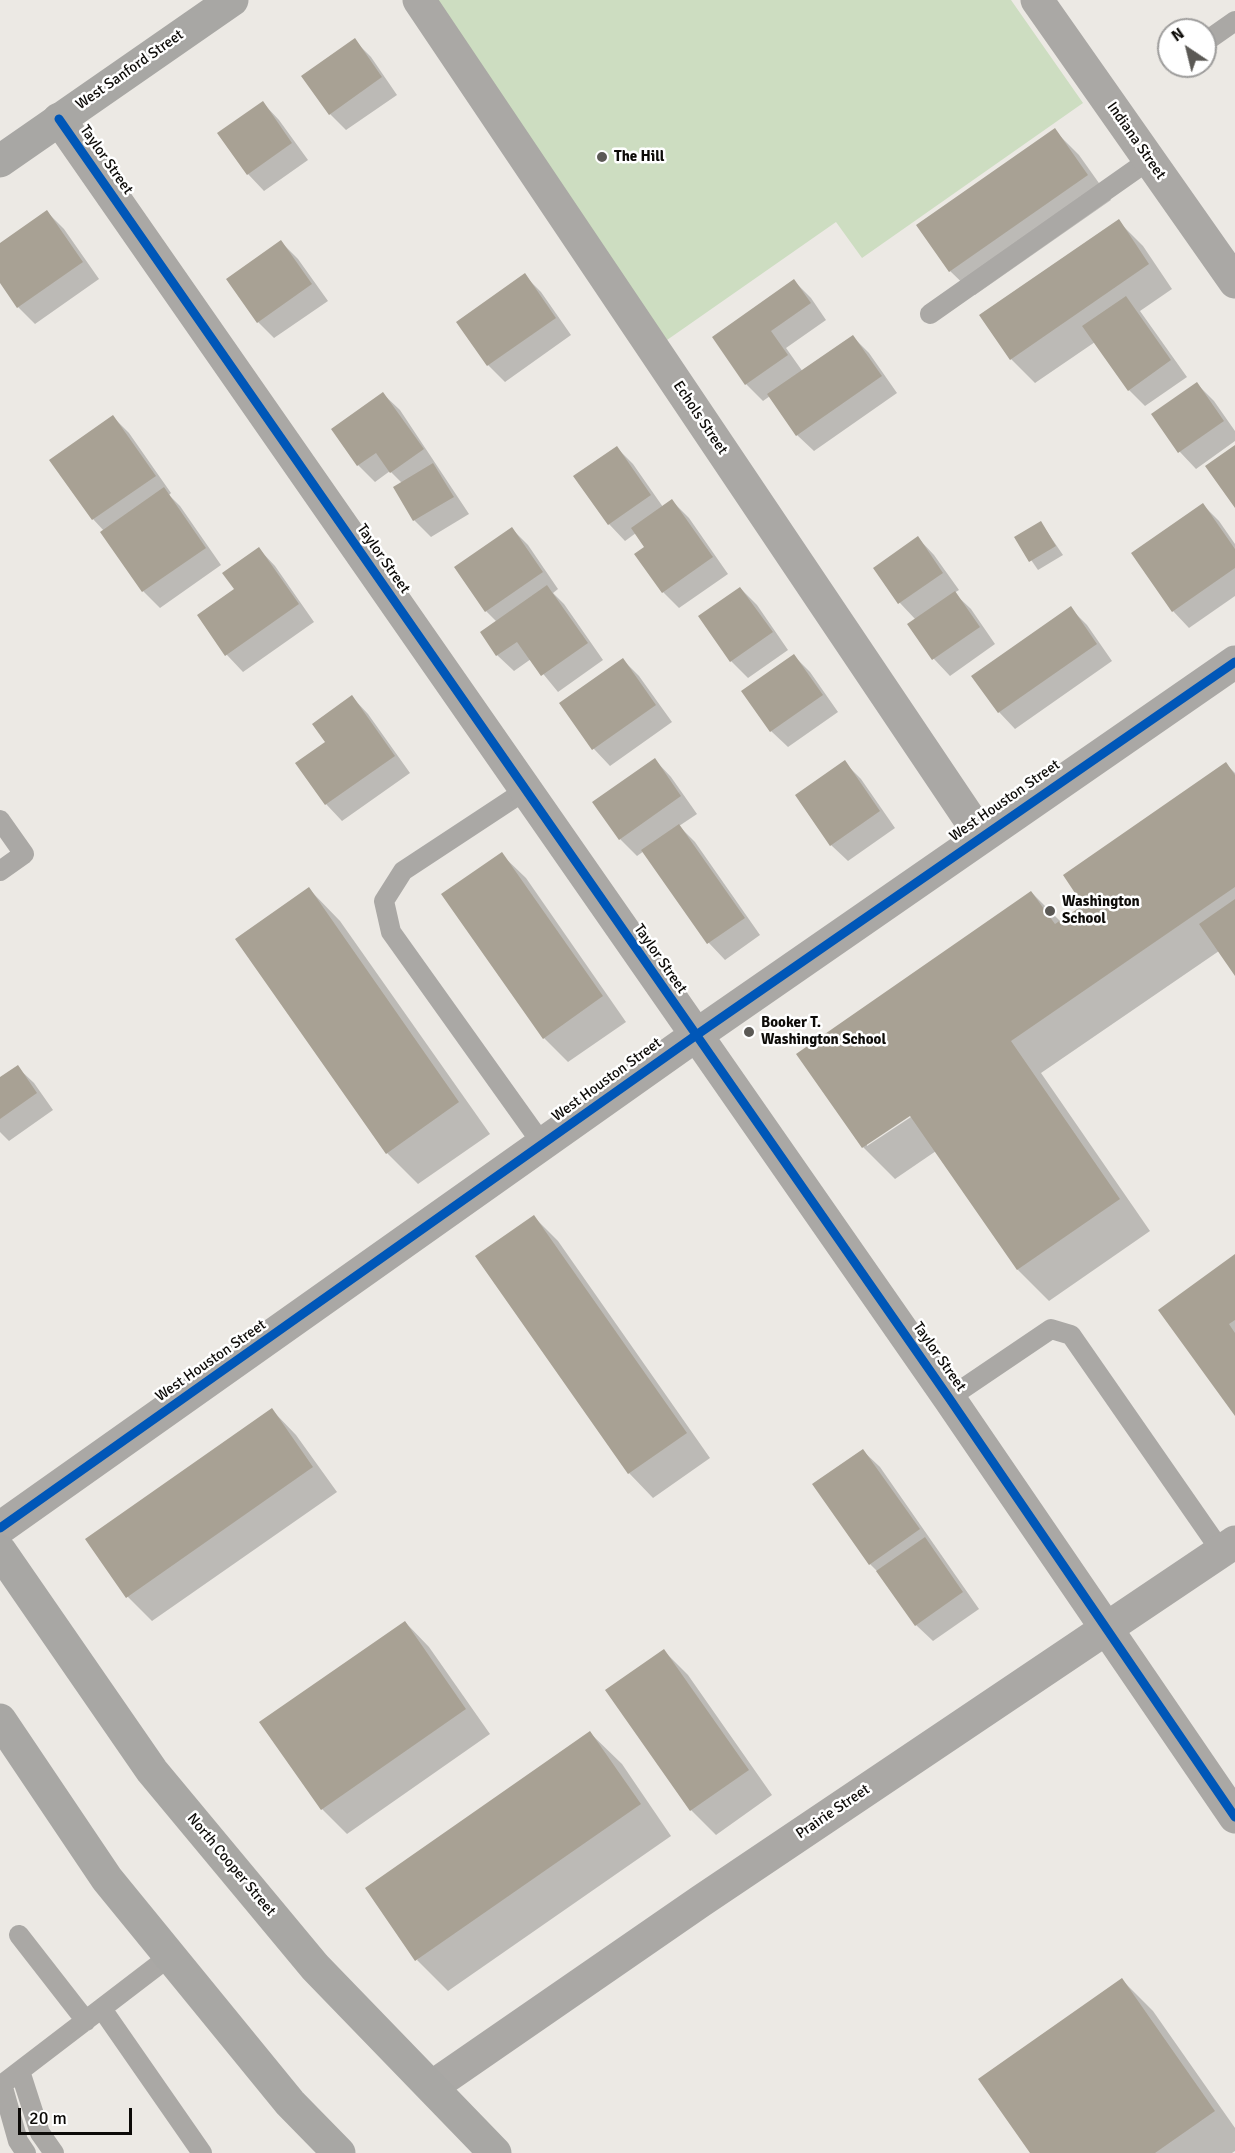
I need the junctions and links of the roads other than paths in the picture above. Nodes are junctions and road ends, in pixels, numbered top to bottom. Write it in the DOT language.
graph roads {
  1 [pos="232,0"];
  2 [pos="419,0"];
  3 [pos="1036,0"];
  4 [pos="1235,21"];
  5 [pos="1217,34"];
  6 [pos="59,119"];
  7 [pos="1149,160"];
  8 [pos="0,161"];
  9 [pos="1235,282"];
  10 [pos="930,314"];
  11 [pos="1235,662"];
  12 [pos="526,790"];
  13 [pos="0,820"];
  14 [pos="981,836"];
  15 [pos="0,871"];
  16 [pos="695,1036"];
  17 [pos="543,1145"];
  18 [pos="949,1398"];
  19 [pos="0,1528"];
  20 [pos="1228,1546"];
  21 [pos="0,1551"];
  22 [pos="1105,1629"];
  23 [pos="0,1720"];
  24 [pos="1235,1817"];
  25 [pos="19,1935"];
  26 [pos="170,1956"];
  27 [pos="102,2009"];
  28 [pos="86,2021"];
  29 [pos="20,2071"];
  30 [pos="1,2085"];
  31 [pos="433,2086"];
  32 [pos="26,2153"];
  33 [pos="54,2153"];
  34 [pos="202,2153"];
  35 [pos="339,2153"];
  36 [pos="495,2153"];
  1 -- 6 [label="main road, West Sanford Street"];
  2 -- 14 [label="street, Echols Street"];
  3 -- 7 [label="street, Indiana Street"];
  4 -- 5 [label="lane"];
  6 -- 8 [label="main road, West Sanford Street"];
  6 -- 12 [label="street, Taylor Street"];
  7 -- 9 [label="street, Indiana Street"];
  7 -- 10 [label="lane"];
  11 -- 14 [label="street, West Houston Street"];
  12 -- 16 [label="street, Taylor Street"];
  12 -- 17 [label="lane"];
  13 -- 15 [label="lane"];
  14 -- 16 [label="street, West Houston Street"];
  16 -- 17 [label="street, West Houston Street"];
  16 -- 18 [label="street, Taylor Street"];
  17 -- 19 [label="street, West Houston Street"];
  18 -- 20 [label="lane"];
  18 -- 22 [label="street, Taylor Street"];
  20 -- 22 [label="street, Prairie Street"];
  21 -- 31 [label="main road, North Cooper Street"];
  22 -- 24 [label="street, Taylor Street"];
  22 -- 31 [label="street, Prairie Street"];
  23 -- 26 [label="main road"];
  25 -- 28 [label="lane"];
  26 -- 27 [label="lane"];
  26 -- 35 [label="main road"];
  27 -- 28 [label="lane"];
  27 -- 34 [label="lane"];
  28 -- 29 [label="lane"];
  29 -- 30 [label="lane"];
  29 -- 33 [label="lane"];
  30 -- 32 [label="lane"];
  31 -- 36 [label="main road, North Cooper Street"];
}
